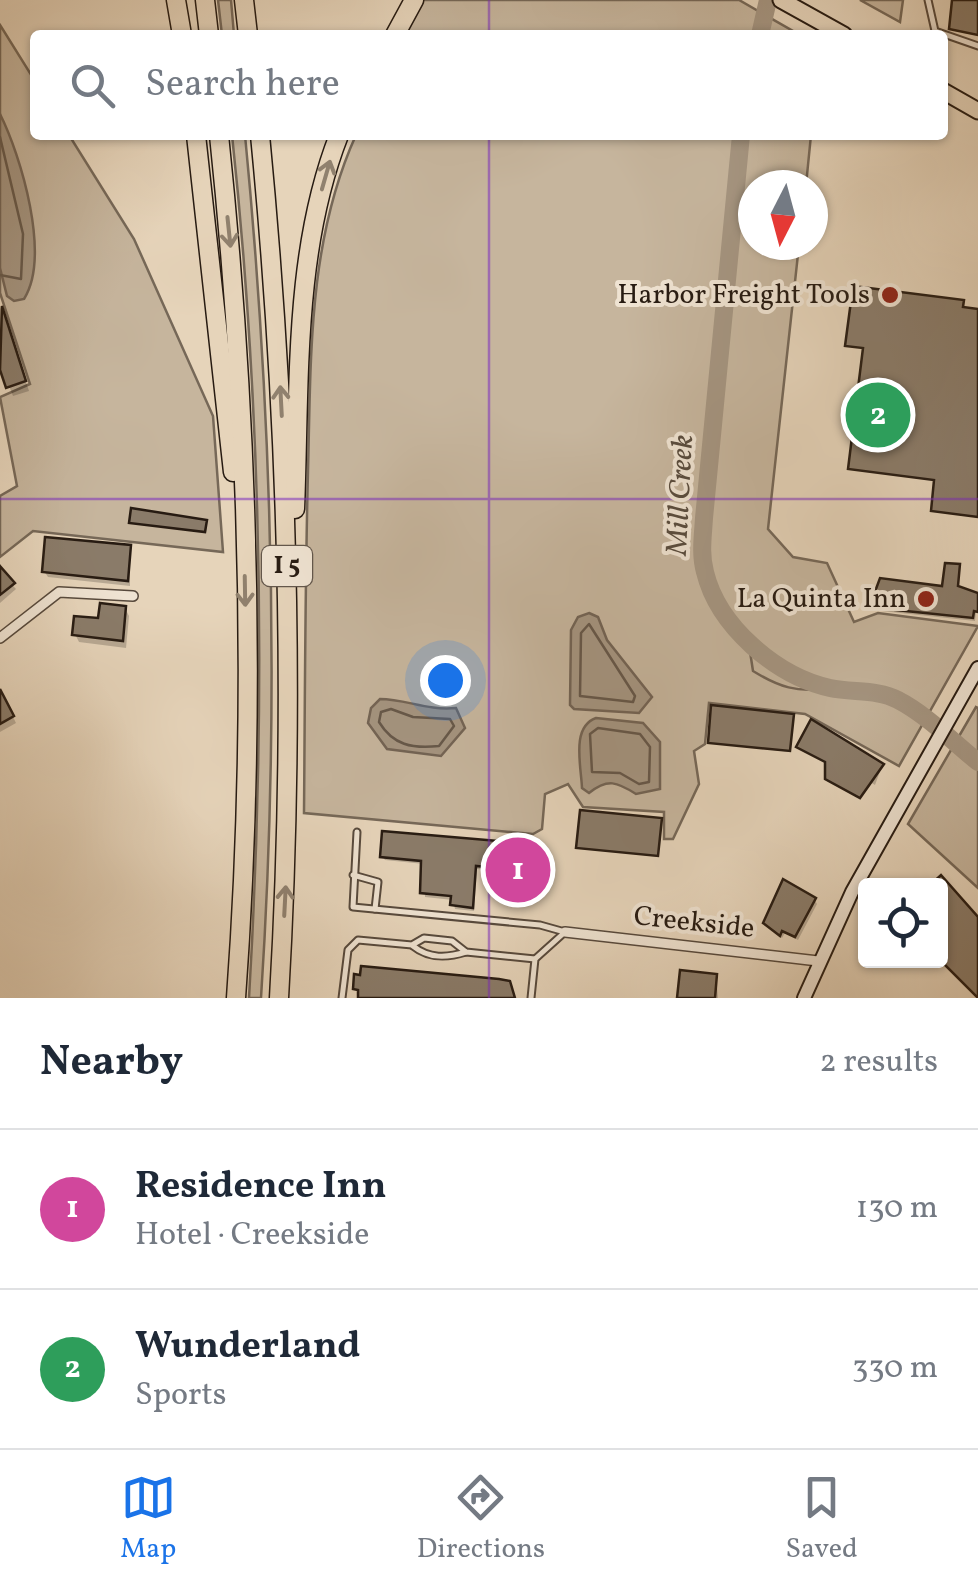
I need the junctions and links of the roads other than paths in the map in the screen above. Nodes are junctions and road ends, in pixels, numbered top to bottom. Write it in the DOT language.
graph roads {
  1 [pos="176,0"];
  2 [pos="205,0"];
  3 [pos="244,0"];
  4 [pos="405,0"];
  5 [pos="414,0"];
  6 [pos="781,0"];
  7 [pos="928,0"];
  8 [pos="181,30"];
  9 [pos="208,30"];
  10 [pos="247,30"];
  11 [pos="389,30"];
  12 [pos="398,30"];
  13 [pos="835,30"];
  14 [pos="935,30"];
  15 [pos="948,36"];
  16 [pos="978,46"];
  17 [pos="948,94"];
  18 [pos="978,111"];
  19 [pos="197,140"];
  20 [pos="220,140"];
  21 [pos="260,140"];
  22 [pos="338,140"];
  23 [pos="244,530"];
  24 [pos="133,596"];
  25 [pos="291,620"];
  26 [pos="0,638"];
  27 [pos="978,668"];
  28 [pos="357,832"];
  29 [pos="354,876"];
  30 [pos="375,909"];
  31 [pos="565,932"];
  32 [pos="412,946"];
  33 [pos="466,952"];
  34 [pos="535,959"];
  35 [pos="818,961"];
  36 [pos="236,998"];
  37 [pos="280,998"];
  38 [pos="342,998"];
  39 [pos="531,998"];
  40 [pos="804,998"];
  1 -- 8 [label="highway"];
  2 -- 9 [label="highway"];
  3 -- 10 [label="highway"];
  4 -- 11 [label="highway"];
  5 -- 12 [label="highway"];
  6 -- 13 [label="highway"];
  7 -- 14 [label="lane"];
  15 -- 16 [label="lane"];
  17 -- 18 [label="highway"];
  19 -- 23 [label="highway, I 5"];
  20 -- 23 [label="highway, I 5, one-way"];
  25 -- 21 [label="highway, I 5, one-way"];
  25 -- 22 [label="highway, one-way"];
  23 -- 36 [label="highway, I 5, one-way"];
  24 -- 26 [label="street"];
  37 -- 25 [label="highway, I 5, one-way"];
  27 -- 35 [label="main road"];
  28 -- 29 [label="lane"];
  29 -- 30 [label="lane"];
  29 -- 30 [label="lane"];
  30 -- 31 [label="lane"];
  31 -- 34 [label="lane"];
  31 -- 35 [label="street, Creekside"];
  32 -- 33 [label="lane"];
  32 -- 33 [label="lane"];
  32 -- 38 [label="lane"];
  33 -- 34 [label="lane"];
  34 -- 39 [label="lane"];
  35 -- 40 [label="main road"];
}
